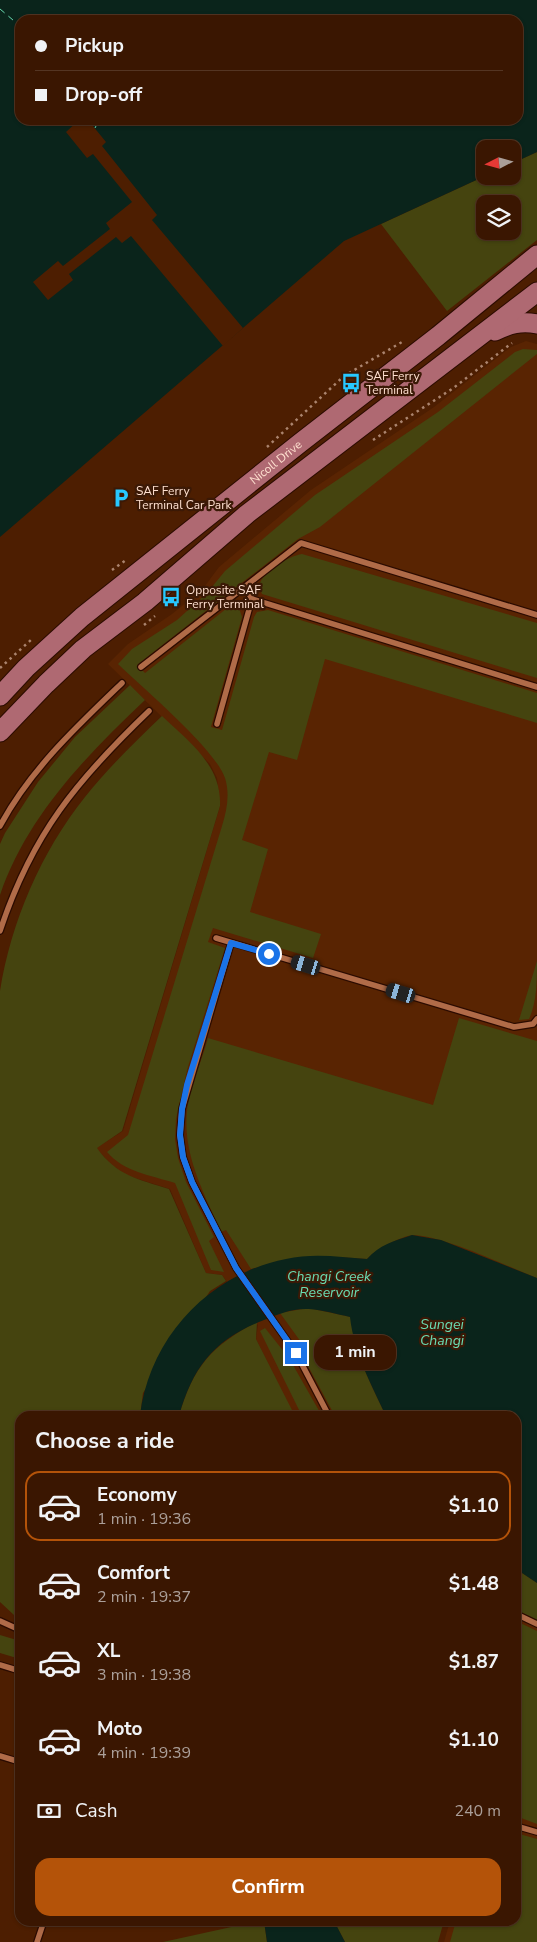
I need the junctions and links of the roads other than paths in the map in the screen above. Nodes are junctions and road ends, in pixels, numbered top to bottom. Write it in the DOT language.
graph roads {
  1 [pos="534,260"];
  2 [pos="537,292"];
  3 [pos="537,324"];
  4 [pos="477,340"];
  5 [pos="245,587"];
  6 [pos="252,599"];
  7 [pos="537,615"];
  8 [pos="142,668"];
  9 [pos="122,683"];
  10 [pos="537,687"];
  11 [pos="0,696"];
  12 [pos="149,711"];
  13 [pos="217,724"];
  14 [pos="1,728"];
  15 [pos="0,826"];
  16 [pos="0,931"];
  17 [pos="216,938"];
  18 [pos="231,943"];
  19 [pos="537,1019"];
  20 [pos="326,1411"];
  21 [pos="521,1616"];
  22 [pos="0,1621"];
  23 [pos="537,1624"];
  24 [pos="15,1628"];
  25 [pos="0,1665"];
  26 [pos="15,1670"];
  27 [pos="0,1756"];
  28 [pos="15,1760"];
  29 [pos="521,1827"];
  30 [pos="537,1832"];
  31 [pos="42,1926"];
  32 [pos="37,1942"];
  1 -- 11 [label="main road, Nicoll Drive"];
  2 -- 4 [label="main road, Nicoll Drive"];
  3 -- 4 [label="main road"];
  4 -- 14 [label="main road, Nicoll Drive"];
  5 -- 6 [label="lane"];
  5 -- 7 [label="lane"];
  5 -- 8 [label="lane"];
  6 -- 10 [label="lane"];
  6 -- 13 [label="lane"];
  9 -- 15 [label="lane"];
  12 -- 16 [label="lane"];
  17 -- 18 [label="lane"];
  18 -- 19 [label="lane"];
  18 -- 20 [label="lane"];
  21 -- 23 [label="lane"];
  22 -- 24 [label="lane"];
  25 -- 26 [label="lane"];
  27 -- 28 [label="lane"];
  29 -- 30 [label="lane"];
  31 -- 32 [label="lane"];
}
